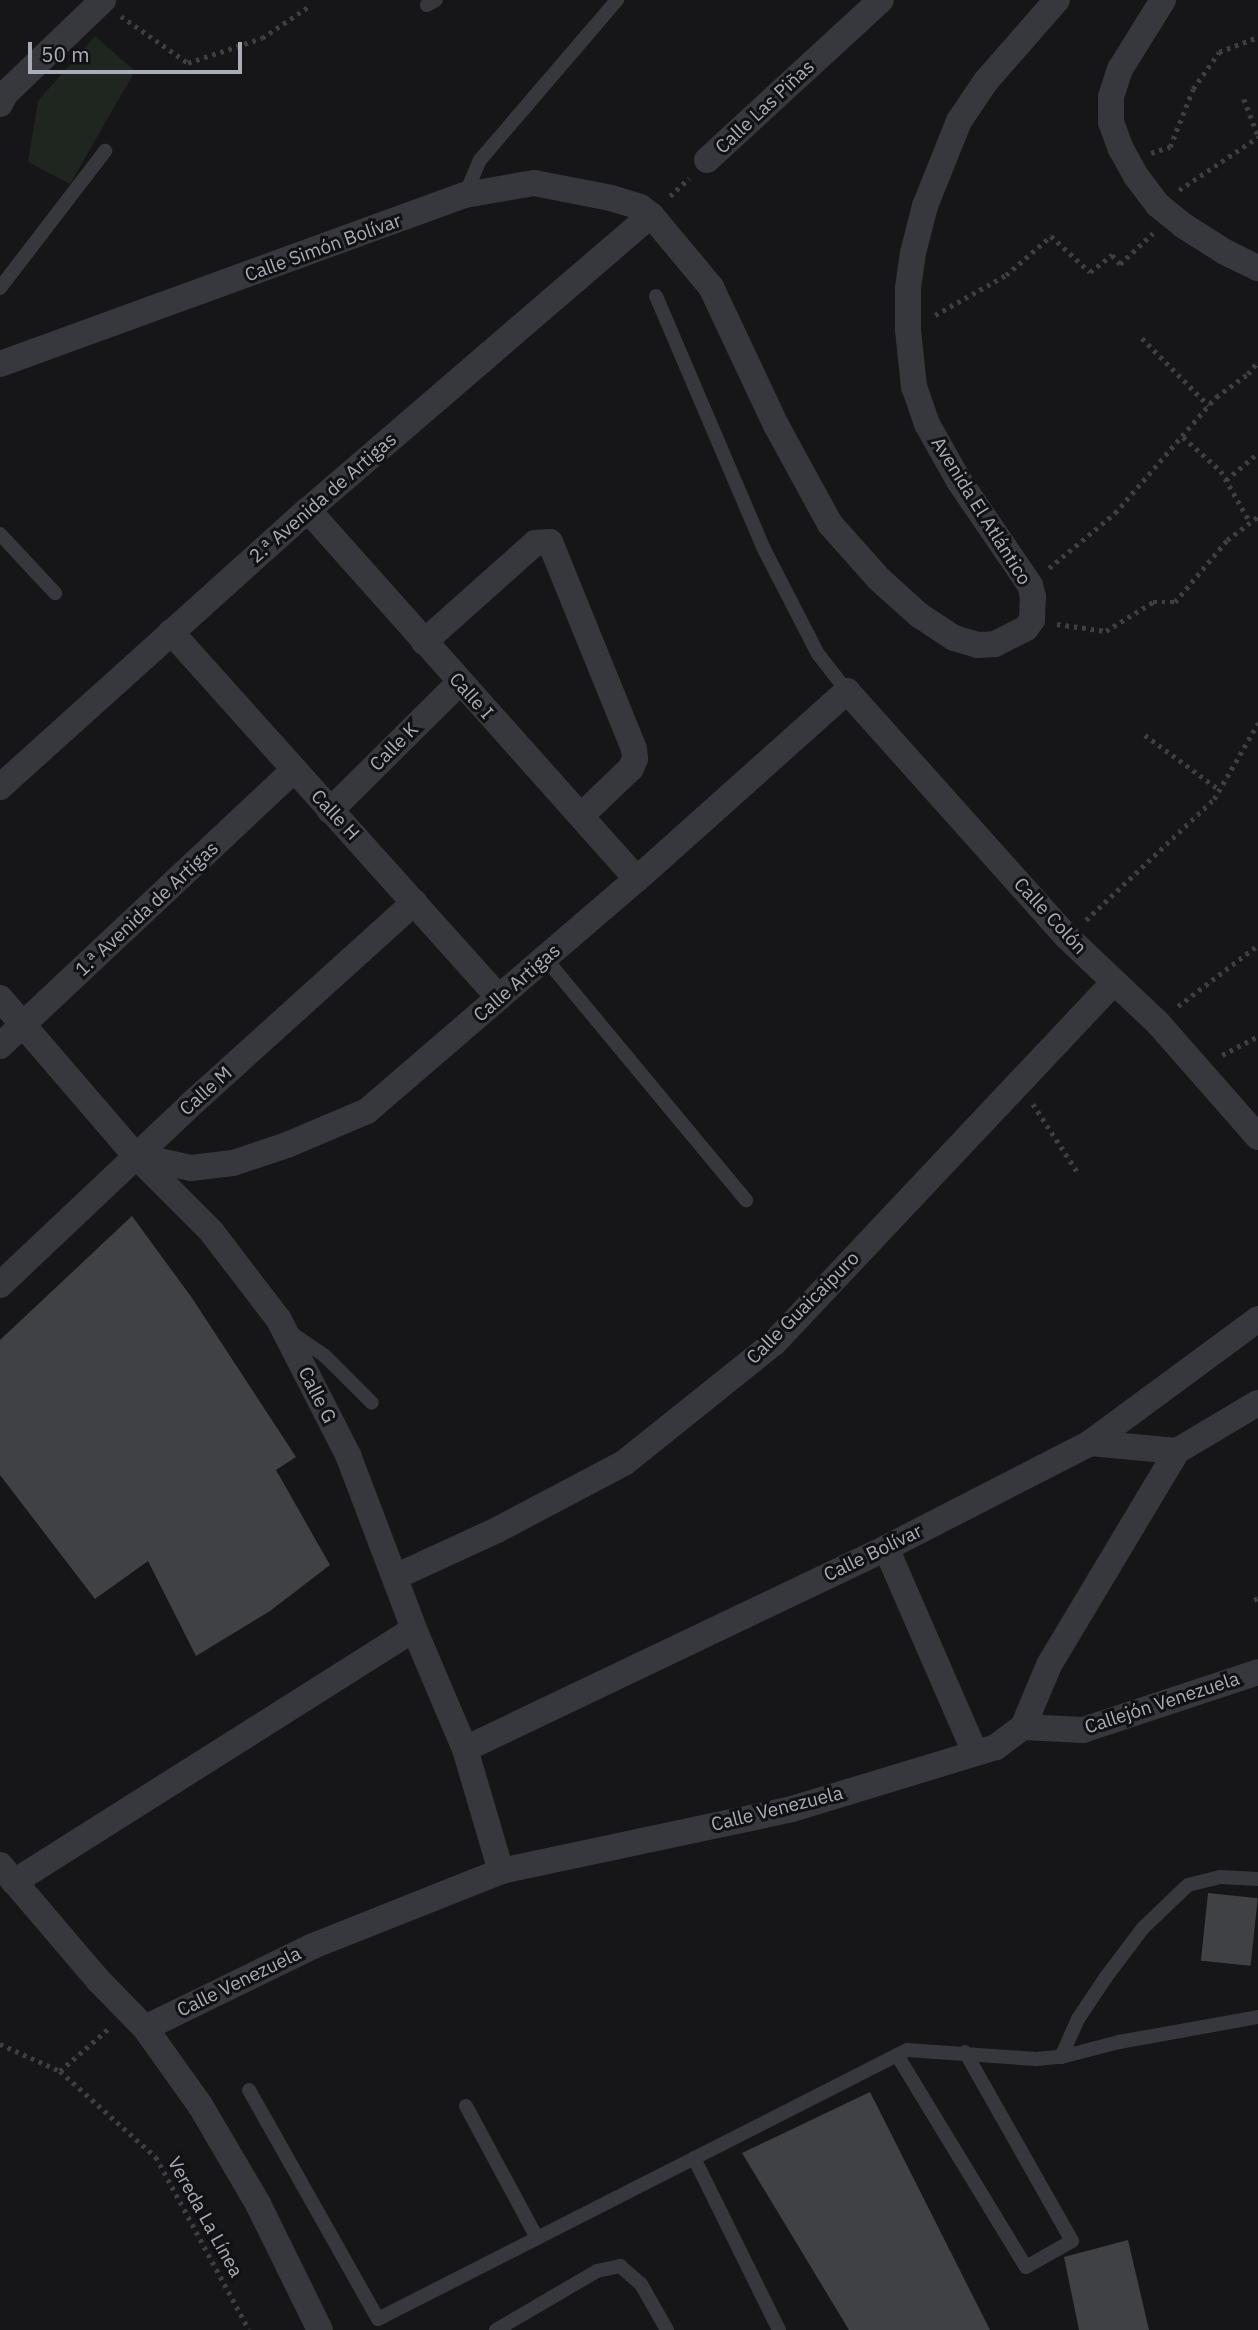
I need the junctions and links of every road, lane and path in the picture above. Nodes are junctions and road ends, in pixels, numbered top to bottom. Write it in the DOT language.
graph roads {
  1 [pos="617,0"];
  2 [pos="881,0"];
  3 [pos="1057,0"];
  4 [pos="1163,0"];
  5 [pos="102,1"];
  6 [pos="311,5"];
  7 [pos="1258,37"];
  8 [pos="1244,99"];
  9 [pos="0,104"];
  10 [pos="1258,136"];
  11 [pos="106,151"];
  12 [pos="707,160"];
  13 [pos="1127,160"];
  14 [pos="465,195"];
  15 [pos="1165,210"];
  16 [pos="650,215"];
  17 [pos="1258,268"];
  18 [pos="0,288"];
  19 [pos="656,296"];
  20 [pos="908,330"];
  21 [pos="1142,338"];
  22 [pos="1258,361"];
  23 [pos="0,365"];
  24 [pos="1209,406"];
  25 [pos="1183,437"];
  26 [pos="1258,453"];
  27 [pos="1226,480"];
  28 [pos="308,510"];
  29 [pos="1258,517"];
  30 [pos="1250,522"];
  31 [pos="0,534"];
  32 [pos="1030,584"];
  33 [pos="55,593"];
  34 [pos="1032,620"];
  35 [pos="171,632"];
  36 [pos="424,642"];
  37 [pos="459,683"];
  38 [pos="847,691"];
  39 [pos="1258,723"];
  40 [pos="1146,735"];
  41 [pos="293,771"];
  42 [pos="0,787"];
  43 [pos="1220,790"];
  44 [pos="330,811"];
  45 [pos="582,815"];
  46 [pos="637,879"];
  47 [pos="415,902"];
  48 [pos="1067,937"];
  49 [pos="1258,945"];
  50 [pos="545,958"];
  51 [pos="1114,982"];
  52 [pos="0,998"];
  53 [pos="499,998"];
  54 [pos="1157,1022"];
  55 [pos="24,1026"];
  56 [pos="1258,1036"];
  57 [pos="0,1046"];
  58 [pos="1200,1068"];
  59 [pos="1019,1083"];
  60 [pos="1258,1137"];
  61 [pos="136,1156"];
  62 [pos="1079,1174"];
  63 [pos="746,1200"];
  64 [pos="0,1285"];
  65 [pos="1258,1319"];
  66 [pos="283,1328"];
  67 [pos="1258,1403"];
  68 [pos="372,1404"];
  69 [pos="1090,1443"];
  70 [pos="1177,1451"];
  71 [pos="886,1548"];
  72 [pos="396,1577"];
  73 [pos="414,1629"];
  74 [pos="1258,1672"];
  75 [pos="1023,1727"];
  76 [pos="465,1749"];
  77 [pos="975,1753"];
  78 [pos="501,1871"];
  79 [pos="7,1873"];
  80 [pos="1258,1879"];
  81 [pos="1258,2017"];
  82 [pos="136,2020"];
  83 [pos="0,2043"];
  84 [pos="964,2052"];
  85 [pos="897,2055"];
  86 [pos="1061,2057"];
  87 [pos="60,2071"];
  88 [pos="249,2090"];
  89 [pos="466,2106"];
  90 [pos="694,2158"];
  91 [pos="537,2238"];
  92 [pos="249,2330"];
  93 [pos="320,2330"];
  94 [pos="496,2330"];
  95 [pos="667,2330"];
  96 [pos="779,2330"];
  1 -- 14 [label="lane"];
  2 -- 12 [label="street, Calle Las Piñas"];
  3 -- 20 [label="street, Avenida El Atlántico"];
  4 -- 13 [label="street"];
  5 -- 6 [label="path"];
  5 -- 9 [label="street"];
  7 -- 13 [label="path"];
  8 -- 10 [label="path"];
  10 -- 15 [label="path"];
  11 -- 18 [label="lane"];
  12 -- 16 [label="path, Calle Las Piñas"];
  13 -- 15 [label="street"];
  14 -- 16 [label="street, Calle Simón Bolívar"];
  14 -- 23 [label="street, Calle Simón Bolívar"];
  15 -- 17 [label="street"];
  15 -- 20 [label="path"];
  16 -- 28 [label="street, 2.ª Avenida de Artigas"];
  16 -- 34 [label="street"];
  19 -- 38 [label="lane"];
  20 -- 32 [label="street, Avenida El Atlántico"];
  21 -- 24 [label="path"];
  22 -- 24 [label="path"];
  24 -- 25 [label="path"];
  25 -- 27 [label="path"];
  25 -- 32 [label="path"];
  26 -- 27 [label="path"];
  27 -- 30 [label="path"];
  28 -- 35 [label="street, 2.ª Avenida de Artigas"];
  28 -- 36 [label="street, Calle I"];
  29 -- 30 [label="path"];
  30 -- 34 [label="path"];
  31 -- 33 [label="lane"];
  32 -- 34 [label="street, Avenida El Atlántico"];
  35 -- 41 [label="street, Calle H"];
  35 -- 42 [label="street, 2.ª Avenida de Artigas"];
  36 -- 37 [label="street, Calle I"];
  36 -- 45 [label="street"];
  37 -- 44 [label="street, Calle K"];
  37 -- 45 [label="street, Calle I"];
  38 -- 46 [label="street, Calle Artigas"];
  38 -- 48 [label="street, Calle Colón"];
  39 -- 43 [label="path"];
  40 -- 43 [label="path"];
  41 -- 44 [label="street, Calle H"];
  41 -- 55 [label="street, 1.ª Avenida de Artigas"];
  43 -- 48 [label="path"];
  44 -- 47 [label="street, Calle H"];
  45 -- 46 [label="street, Calle I"];
  46 -- 50 [label="street, Calle Artigas"];
  47 -- 53 [label="street, Calle H"];
  47 -- 61 [label="street, Calle M"];
  48 -- 51 [label="street, Calle Colón"];
  49 -- 54 [label="path"];
  50 -- 53 [label="street, Calle Artigas"];
  50 -- 63 [label="lane"];
  51 -- 54 [label="street, Calle Colón"];
  51 -- 59 [label="street, Calle Guaicaipuro"];
  52 -- 55 [label="street, Calle G"];
  53 -- 61 [label="street, Calle Artigas"];
  54 -- 58 [label="street, Calle Colón"];
  55 -- 57 [label="street, 1.ª Avenida de Artigas"];
  55 -- 61 [label="street, Calle G"];
  56 -- 58 [label="path"];
  58 -- 60 [label="street, Calle Colón"];
  59 -- 62 [label="path"];
  59 -- 72 [label="street, Calle Guaicaipuro"];
  61 -- 64 [label="street, Calle M"];
  61 -- 66 [label="street, Calle G"];
  65 -- 69 [label="street, Calle Bolívar"];
  66 -- 68 [label="lane"];
  66 -- 72 [label="street, Calle G"];
  67 -- 70 [label="street"];
  69 -- 70 [label="street"];
  69 -- 71 [label="street, Calle Bolívar"];
  70 -- 75 [label="street"];
  71 -- 76 [label="street, Calle Bolívar"];
  71 -- 77 [label="street"];
  72 -- 73 [label="street, Calle G"];
  73 -- 76 [label="street, Calle G"];
  73 -- 79 [label="street"];
  74 -- 75 [label="street, Callejón Venezuela"];
  75 -- 77 [label="street, Calle Venezuela"];
  76 -- 78 [label="street, Calle G"];
  77 -- 78 [label="street, Calle Venezuela"];
  78 -- 82 [label="street, Calle Venezuela"];
  79 -- 82 [label="street"];
  80 -- 86 [label="lane"];
  81 -- 86 [label="lane"];
  82 -- 87 [label="path"];
  82 -- 93 [label="street"];
  83 -- 87 [label="path, Vereda La Línea"];
  84 -- 85 [label="lane"];
  84 -- 85 [label="lane"];
  84 -- 86 [label="lane"];
  85 -- 90 [label="lane"];
  87 -- 92 [label="path, Vereda La Línea"];
  88 -- 91 [label="lane"];
  89 -- 91 [label="lane"];
  90 -- 91 [label="lane"];
  90 -- 96 [label="lane"];
  94 -- 95 [label="lane"];
}
